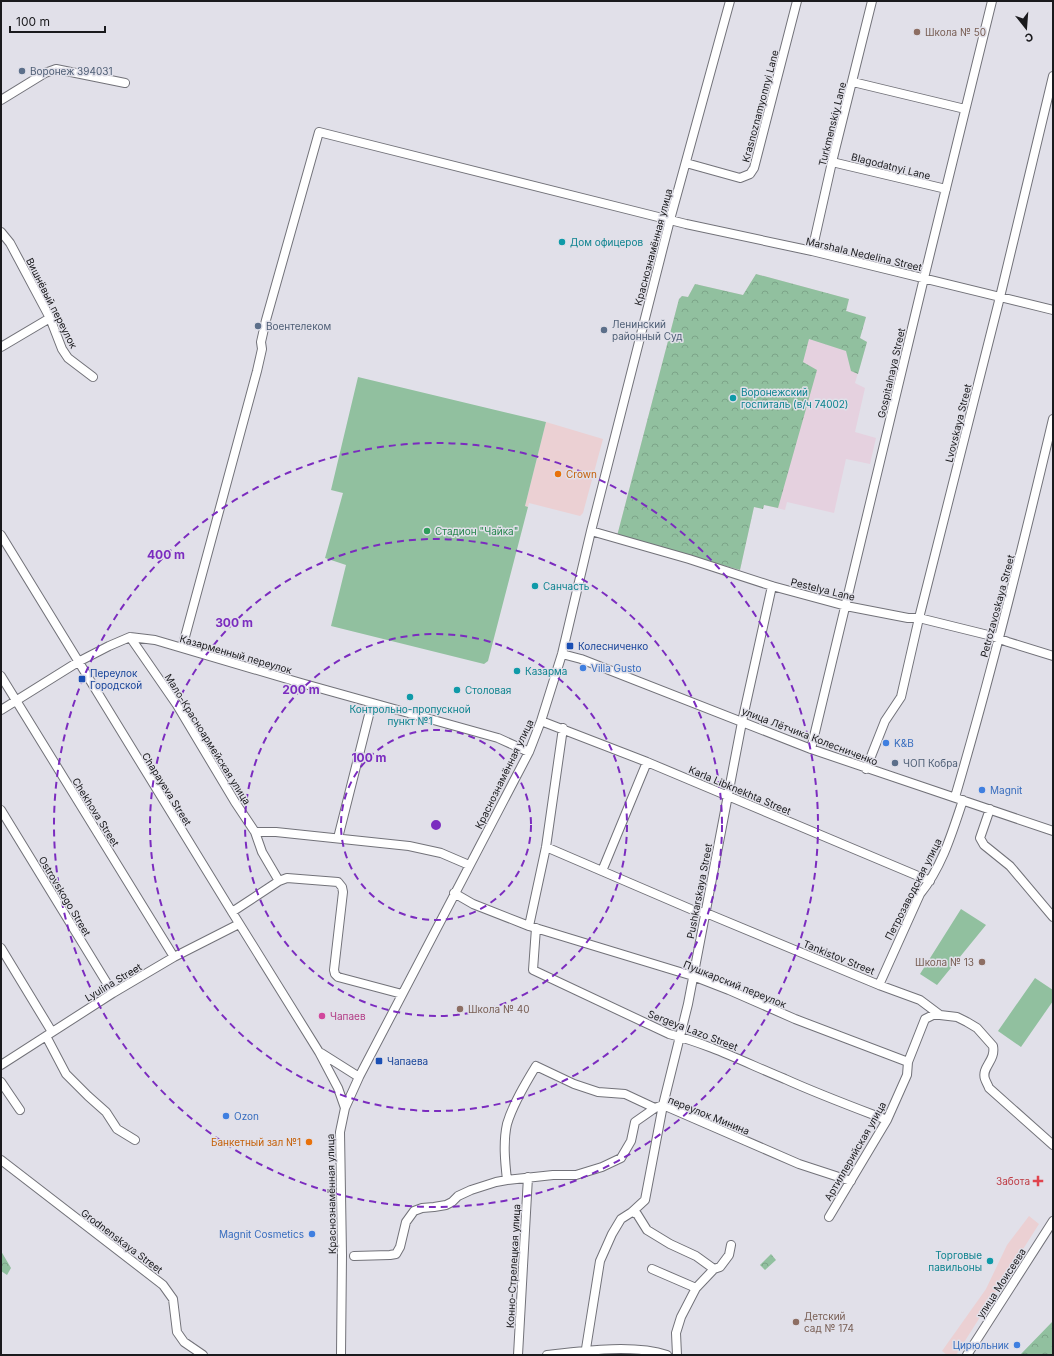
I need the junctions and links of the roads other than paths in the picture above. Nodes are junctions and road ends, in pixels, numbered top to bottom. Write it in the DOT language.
graph roads {
  1 [pos="730,1"];
  2 [pos="797,1"];
  3 [pos="872,1"];
  4 [pos="992,1"];
  5 [pos="1053,76"];
  6 [pos="853,82"];
  7 [pos="124,83"];
  8 [pos="1,100"];
  9 [pos="965,109"];
  10 [pos="686,162"];
  11 [pos="832,162"];
  12 [pos="946,189"];
  13 [pos="670,220"];
  14 [pos="1,232"];
  15 [pos="812,251"];
  16 [pos="924,278"];
  17 [pos="1000,297"];
  18 [pos="1053,310"];
  19 [pos="50,318"];
  20 [pos="1,347"];
  21 [pos="93,377"];
  22 [pos="1053,419"];
  23 [pos="591,531"];
  24 [pos="1,535"];
  25 [pos="772,586"];
  26 [pos="846,606"];
  27 [pos="919,618"];
  28 [pos="130,637"];
  29 [pos="998,638"];
  30 [pos="182,648"];
  31 [pos="562,654"];
  32 [pos="1053,656"];
  33 [pos="78,662"];
  34 [pos="1,676"];
  35 [pos="16,701"];
  36 [pos="372,703"];
  37 [pos="1,710"];
  38 [pos="541,721"];
  39 [pos="742,722"];
  40 [pos="563,728"];
  41 [pos="811,749"];
  42 [pos="529,752"];
  43 [pos="647,762"];
  44 [pos="866,769"];
  45 [pos="728,796"];
  46 [pos="954,797"];
  47 [pos="963,800"];
  48 [pos="990,809"];
  49 [pos="1,810"];
  50 [pos="1053,831"];
  51 [pos="255,832"];
  52 [pos="338,838"];
  53 [pos="546,847"];
  54 [pos="469,864"];
  55 [pos="602,871"];
  56 [pos="279,880"];
  57 [pos="930,881"];
  58 [pos="454,893"];
  59 [pos="232,912"];
  60 [pos="706,913"];
  61 [pos="1053,917"];
  62 [pos="239,924"];
  63 [pos="533,927"];
  64 [pos="1,948"];
  65 [pos="174,958"];
  66 [pos="693,976"];
  67 [pos="879,985"];
  68 [pos="113,993"];
  69 [pos="402,994"];
  70 [pos="940,1015"];
  71 [pos="49,1034"];
  72 [pos="680,1037"];
  73 [pos="319,1052"];
  74 [pos="908,1062"];
  75 [pos="1,1065"];
  76 [pos="359,1077"];
  77 [pos="1,1082"];
  78 [pos="659,1107"];
  79 [pos="345,1108"];
  80 [pos="20,1110"];
  81 [pos="886,1120"];
  82 [pos="135,1140"];
  83 [pos="1053,1146"];
  84 [pos="1,1160"];
  85 [pos="528,1178"];
  86 [pos="507,1180"];
  87 [pos="851,1181"];
  88 [pos="632,1212"];
  89 [pos="829,1217"];
  90 [pos="1053,1221"];
  91 [pos="731,1245"];
  92 [pos="354,1256"];
  93 [pos="652,1269"];
  94 [pos="714,1269"];
  95 [pos="696,1288"];
  96 [pos="585,1353"];
  97 [pos="665,1354"];
  98 [pos="204,1355"];
  99 [pos="341,1355"];
  100 [pos="518,1355"];
  101 [pos="547,1355"];
  102 [pos="677,1355"];
  103 [pos="967,1355"];
  1 -- 10 [label="street, Краснознамённая улица"];
  2 -- 10 [label="street, Krasnoznamyonnyi Lane"];
  3 -- 6 [label="street, Turkmenskiy Lane"];
  4 -- 9 [label="street, Gospitalnaya Street"];
  5 -- 17 [label="street, Lvovskaya Street"];
  6 -- 9 [label="street"];
  6 -- 11 [label="street, Turkmenskiy Lane"];
  7 -- 8 [label="street"];
  9 -- 12 [label="street, Gospitalnaya Street"];
  10 -- 13 [label="street, Краснознамённая улица"];
  11 -- 12 [label="street, Blagodatnyi Lane"];
  11 -- 15 [label="street, Turkmenskiy Lane"];
  12 -- 16 [label="street, Gospitalnaya Street"];
  13 -- 15 [label="street, Marshala Nedelina Street"];
  13 -- 23 [label="street, Краснознамённая улица"];
  13 -- 30 [label="street, Marshala Nedelina Street"];
  14 -- 19 [label="street, Вишнёвый переулок"];
  15 -- 16 [label="street, Marshala Nedelina Street"];
  16 -- 17 [label="street, Marshala Nedelina Street"];
  16 -- 26 [label="street, Gospitalnaya Street"];
  17 -- 18 [label="street, Marshala Nedelina Street"];
  17 -- 27 [label="street, Lvovskaya Street"];
  19 -- 20 [label="street"];
  19 -- 21 [label="street, Вишнёвый переулок"];
  22 -- 29 [label="street, Petrozavoskaya Street"];
  23 -- 25 [label="street, Pestelya Lane"];
  23 -- 31 [label="street, Краснознамённая улица"];
  24 -- 33 [label="street, Chapayeva Street"];
  25 -- 26 [label="street, Pestelya Lane"];
  25 -- 39 [label="street, Pushkarskaya Street"];
  26 -- 27 [label="street, Pestelya Lane"];
  26 -- 41 [label="street, Gospitalnaya Street"];
  27 -- 29 [label="street, Pestelya Lane"];
  27 -- 44 [label="street, Lvovskaya Street"];
  28 -- 30 [label="street, Казарменный переулок"];
  28 -- 33 [label="street"];
  28 -- 51 [label="street, Мало-Красноармейская улица"];
  29 -- 32 [label="street, Pestelya Lane"];
  29 -- 46 [label="street, Petrozavoskaya Street"];
  30 -- 36 [label="street, Казарменный переулок"];
  31 -- 38 [label="street, Краснознамённая улица"];
  31 -- 39 [label="street, улица Лётчика Колесниченко"];
  33 -- 35 [label="street"];
  33 -- 59 [label="street, Chapayeva Street"];
  34 -- 35 [label="street, Chekhova Street"];
  35 -- 37 [label="street"];
  35 -- 65 [label="street, Chekhova Street"];
  36 -- 42 [label="street, Казарменный переулок"];
  36 -- 52 [label="street"];
  38 -- 40 [label="street, Karla Libknekhta Street"];
  38 -- 42 [label="street, Краснознамённая улица"];
  39 -- 41 [label="street, улица Лётчика Колесниченко"];
  39 -- 45 [label="street, Pushkarskaya Street"];
  40 -- 43 [label="street, Karla Libknekhta Street"];
  40 -- 53 [label="street"];
  41 -- 44 [label="street, улица Лётчика Колесниченко"];
  42 -- 54 [label="street, Краснознамённая улица"];
  43 -- 45 [label="street, Karla Libknekhta Street"];
  43 -- 55 [label="street"];
  44 -- 46 [label="street, улица Лётчика Колесниченко"];
  45 -- 57 [label="street, Karla Libknekhta Street"];
  45 -- 60 [label="street, Pushkarskaya Street"];
  46 -- 47 [label="street, улица Лётчика Колесниченко"];
  47 -- 48 [label="street, улица Лётчика Колесниченко"];
  47 -- 57 [label="street, Петрозаводская улица"];
  48 -- 50 [label="street, улица Лётчика Колесниченко"];
  48 -- 61 [label="street"];
  49 -- 68 [label="street, Ostrovskogo Street"];
  51 -- 52 [label="street"];
  51 -- 56 [label="street, Мало-Красноармейская улица"];
  52 -- 54 [label="street"];
  53 -- 55 [label="street, Tankistov Street"];
  53 -- 63 [label="street"];
  54 -- 58 [label="street, Краснознамённая улица"];
  55 -- 60 [label="street, Tankistov Street"];
  56 -- 59 [label="street"];
  56 -- 69 [label="street"];
  57 -- 67 [label="street, Петрозаводская улица"];
  58 -- 63 [label="street, Пушкарский переулок"];
  58 -- 69 [label="street, Краснознамённая улица"];
  59 -- 62 [label="street, Chapayeva Street"];
  60 -- 66 [label="street, Pushkarskaya Street"];
  60 -- 67 [label="street, Tankistov Street"];
  62 -- 65 [label="street, Lyulina Street"];
  62 -- 73 [label="street, Chapayeva Street"];
  63 -- 66 [label="street, Пушкарский переулок"];
  63 -- 72 [label="street, Sergeya Lazo Street"];
  64 -- 71 [label="street"];
  65 -- 68 [label="street, Lyulina Street"];
  66 -- 72 [label="street, Pushkarskaya Street"];
  66 -- 74 [label="street, Пушкарский переулок"];
  67 -- 70 [label="street, Tankistov Street"];
  68 -- 71 [label="street, Lyulina Street"];
  69 -- 76 [label="street, Краснознамённая улица"];
  70 -- 74 [label="street, Артиллерийская улица"];
  70 -- 83 [label="street, Tankistov Street"];
  71 -- 75 [label="street, Lyulina Street"];
  71 -- 82 [label="street"];
  72 -- 78 [label="street, Pushkarskaya Street"];
  72 -- 81 [label="street, Sergeya Lazo Street"];
  73 -- 76 [label="street"];
  73 -- 79 [label="street, Chapayeva Street"];
  74 -- 81 [label="street, Артиллерийская улица"];
  76 -- 79 [label="street, Краснознамённая улица"];
  77 -- 80 [label="street"];
  78 -- 85 [label="street"];
  78 -- 86 [label="street, переулок Минина"];
  78 -- 87 [label="street, переулок Минина"];
  78 -- 88 [label="street, Pushkarskaya Street"];
  79 -- 99 [label="street, Краснознамённая улица"];
  81 -- 87 [label="street, Артиллерийская улица"];
  84 -- 98 [label="street, Grodnenskaya Street"];
  85 -- 86 [label="street"];
  85 -- 100 [label="street, Конно-Стрелецкая улица"];
  86 -- 92 [label="street"];
  87 -- 89 [label="street, Артиллерийская улица"];
  88 -- 94 [label="street"];
  88 -- 96 [label="street"];
  90 -- 103 [label="street, улица Моисеева"];
  91 -- 94 [label="street"];
  93 -- 95 [label="street"];
  94 -- 95 [label="street"];
  95 -- 102 [label="street"];
  96 -- 97 [label="street"];
  96 -- 101 [label="street"];
}
